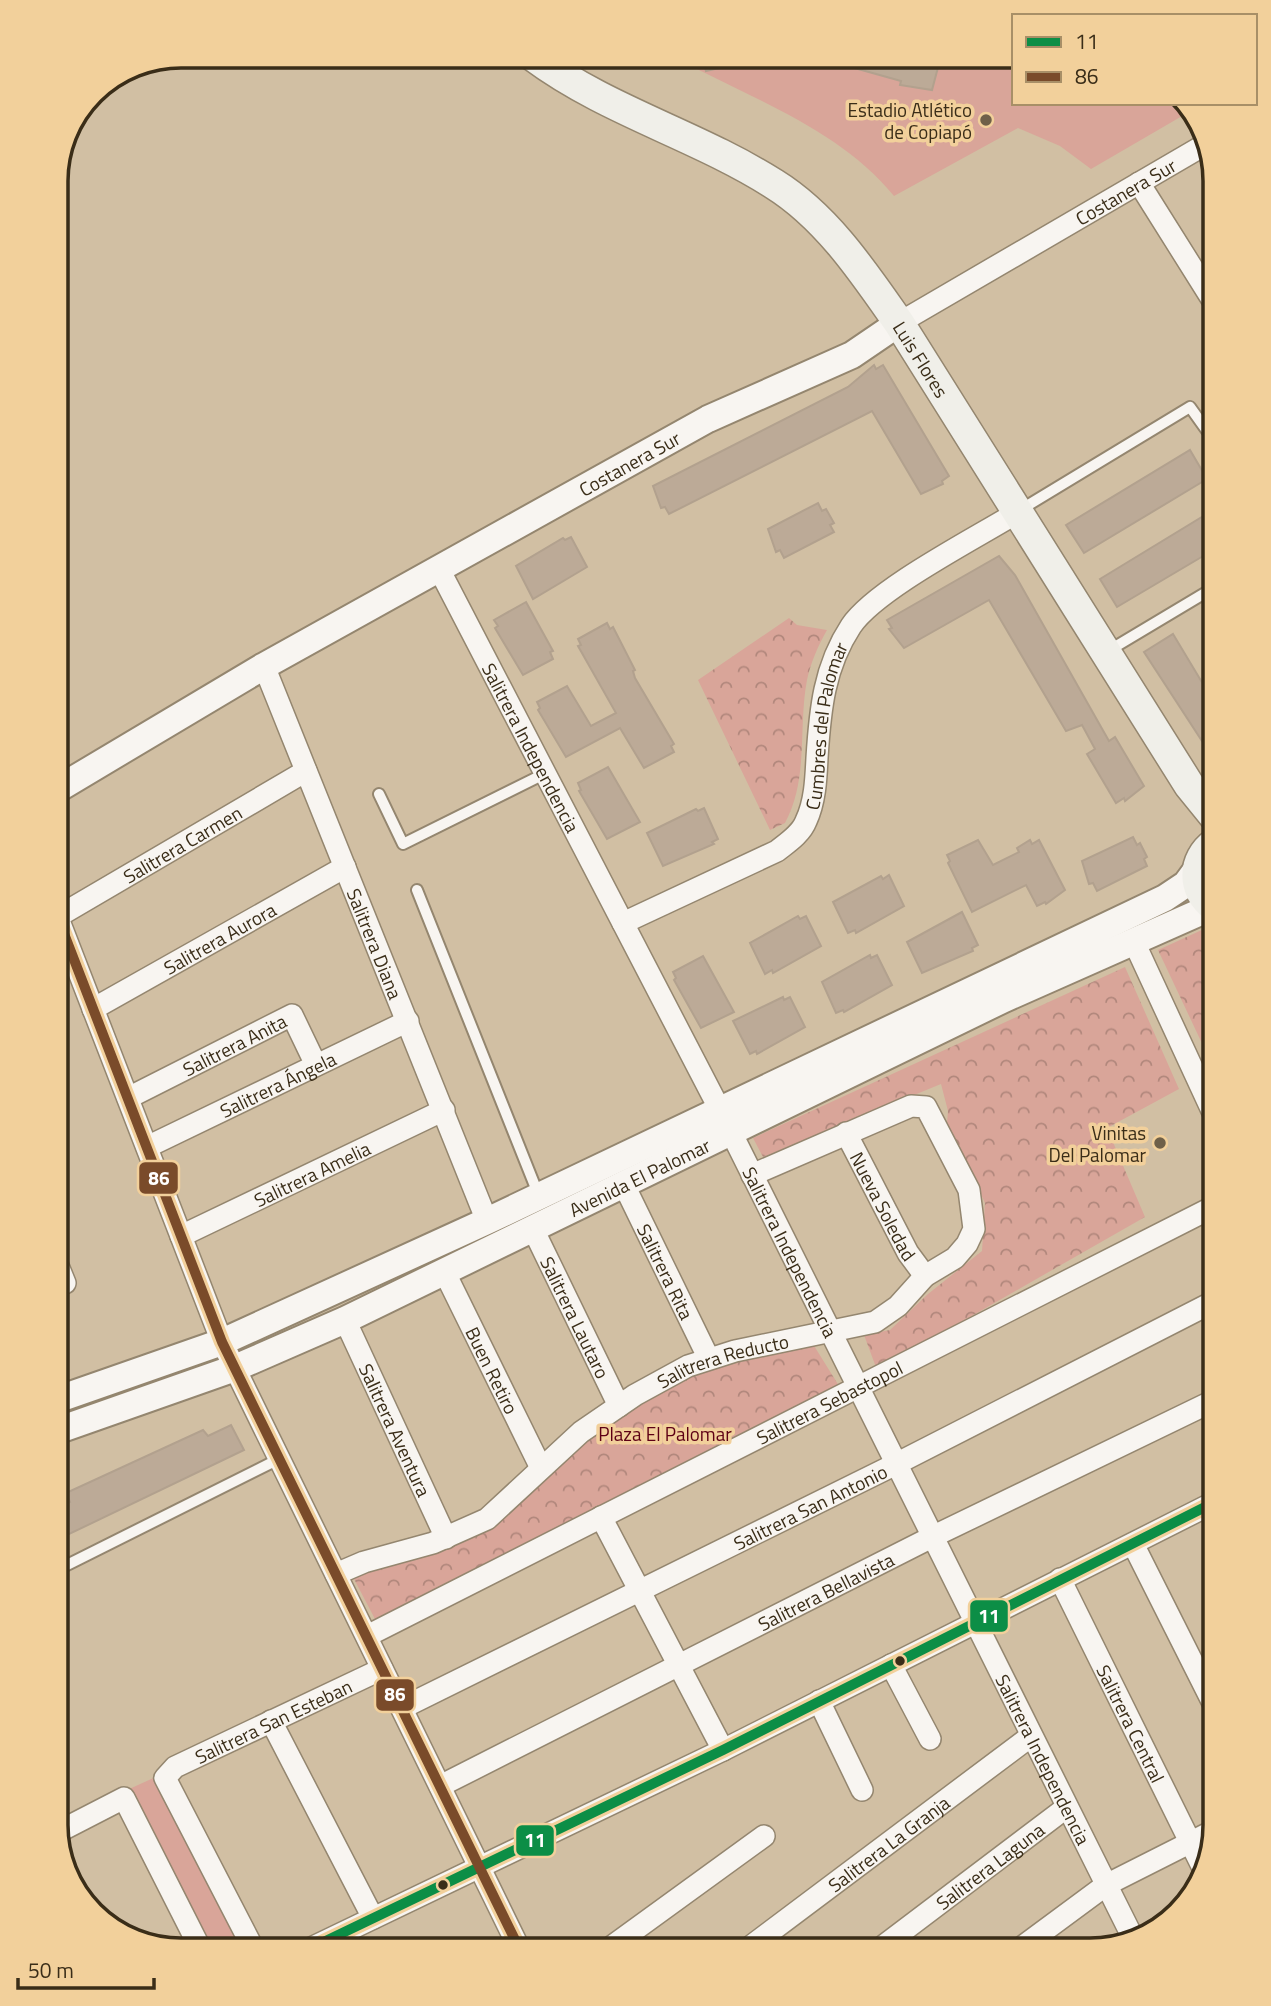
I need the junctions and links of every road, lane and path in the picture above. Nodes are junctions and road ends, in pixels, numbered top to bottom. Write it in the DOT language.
graph roads {
  1 [pos="552,68"];
  2 [pos="1198,149"];
  3 [pos="1139,183"];
  4 [pos="1203,285"];
  5 [pos="899,323"];
  6 [pos="1203,425"];
  7 [pos="1018,512"];
  8 [pos="439,569"];
  9 [pos="1203,594"];
  10 [pos="1105,653"];
  11 [pos="264,666"];
  12 [pos="306,771"];
  13 [pos="546,773"];
  14 [pos="68,783"];
  15 [pos="1189,785"];
  16 [pos="379,794"];
  17 [pos="1203,802"];
  18 [pos="1203,819"];
  19 [pos="1203,858"];
  20 [pos="345,867"];
  21 [pos="1203,877"];
  22 [pos="417,890"];
  23 [pos="1203,894"];
  24 [pos="68,909"];
  25 [pos="1203,912"];
  26 [pos="623,923"];
  27 [pos="1134,942"];
  28 [pos="68,944"];
  29 [pos="93,1009"];
  30 [pos="408,1021"];
  31 [pos="316,1065"];
  32 [pos="1203,1091"];
  33 [pos="128,1098"];
  34 [pos="444,1110"];
  35 [pos="726,1121"];
  36 [pos="846,1133"];
  37 [pos="147,1147"];
  38 [pos="752,1175"];
  39 [pos="624,1185"];
  40 [pos="539,1196"];
  41 [pos="1203,1212"];
  42 [pos="486,1222"];
  43 [pos="533,1229"];
  44 [pos="181,1236"];
  45 [pos="445,1273"];
  46 [pos="925,1276"];
  47 [pos="1203,1307"];
  48 [pos="345,1320"];
  49 [pos="831,1331"];
  50 [pos="222,1342"];
  51 [pos="708,1357"];
  52 [pos="235,1368"];
  53 [pos="858,1387"];
  54 [pos="68,1396"];
  55 [pos="619,1406"];
  56 [pos="1203,1406"];
  57 [pos="68,1427"];
  58 [pos="279,1459"];
  59 [pos="896,1464"];
  60 [pos="541,1468"];
  61 [pos="1203,1515"];
  62 [pos="601,1517"];
  63 [pos="932,1537"];
  64 [pos="446,1538"];
  65 [pos="1133,1545"];
  66 [pos="68,1564"];
  67 [pos="336,1574"];
  68 [pos="1060,1579"];
  69 [pos="639,1590"];
  70 [pos="975,1622"];
  71 [pos="367,1636"];
  72 [pos="678,1663"];
  73 [pos="891,1665"];
  74 [pos="382,1669"];
  75 [pos="1203,1683"];
  76 [pos="819,1702"];
  77 [pos="402,1708"];
  78 [pos="271,1721"];
  79 [pos="1031,1736"];
  80 [pos="930,1739"];
  81 [pos="723,1750"];
  82 [pos="440,1786"];
  83 [pos="862,1790"];
  84 [pos="1067,1807"];
  85 [pos="68,1827"];
  86 [pos="764,1836"];
  87 [pos="1202,1837"];
  88 [pos="1191,1844"];
  89 [pos="1198,1858"];
  90 [pos="480,1867"];
  91 [pos="1106,1885"];
  92 [pos="373,1918"];
  93 [pos="1128,1930"];
  94 [pos="195,1938"];
  95 [pos="248,1938"];
  96 [pos="332,1938"];
  97 [pos="514,1938"];
  98 [pos="624,1938"];
  99 [pos="762,1938"];
  100 [pos="894,1938"];
  101 [pos="1034,1938"];
  1 -- 5 [label="main road, Luis Flores"];
  2 -- 3 [label="street, Costanera Sur"];
  3 -- 4 [label="street"];
  3 -- 5 [label="street, Costanera Sur"];
  5 -- 7 [label="main road, Luis Flores"];
  5 -- 8 [label="street, Costanera Sur"];
  6 -- 7 [label="lane"];
  7 -- 10 [label="main road, Luis Flores"];
  7 -- 26 [label="street, Cumbres del Palomar"];
  8 -- 11 [label="street, Costanera Sur"];
  8 -- 13 [label="street, Salitrera Independencia"];
  9 -- 10 [label="lane"];
  10 -- 15 [label="main road, Luis Flores"];
  11 -- 12 [label="street, Salitrera Diana"];
  11 -- 14 [label="street, Costanera Sur"];
  12 -- 20 [label="street, Salitrera Diana"];
  12 -- 24 [label="street, Salitrera Carmen"];
  13 -- 16 [label="lane"];
  13 -- 26 [label="street, Salitrera Independencia"];
  15 -- 17 [label="main road, Luis Flores"];
  15 -- 18 [label="main road, Luis Flores"];
  19 -- 35 [label="street, Avenida El Palomar"];
  20 -- 29 [label="street, Salitrera Aurora"];
  20 -- 30 [label="street, Salitrera Diana"];
  21 -- 23 [label="main road, Luis Flores"];
  22 -- 40 [label="lane"];
  25 -- 27 [label="street, Avenida El Palomar"];
  26 -- 35 [label="street, Salitrera Independencia"];
  27 -- 32 [label="street"];
  27 -- 35 [label="street, Avenida El Palomar"];
  28 -- 29 [label="street"];
  29 -- 33 [label="street"];
  30 -- 31 [label="street, Salitrera Ángela"];
  30 -- 34 [label="street, Salitrera Diana"];
  31 -- 33 [label="street, Salitrera Anita"];
  31 -- 37 [label="street, Salitrera Ángela"];
  33 -- 37 [label="street"];
  34 -- 42 [label="street, Salitrera Diana"];
  34 -- 44 [label="street, Salitrera Amelia"];
  35 -- 38 [label="street, Salitrera Independencia"];
  35 -- 39 [label="street, Avenida El Palomar"];
  35 -- 40 [label="street, Avenida El Palomar"];
  36 -- 38 [label="street, Salitrera Reducto"];
  36 -- 46 [label="street, Nueva Soledad"];
  36 -- 46 [label="street, Salitrera Reducto"];
  37 -- 44 [label="street"];
  38 -- 49 [label="street, Salitrera Independencia"];
  39 -- 43 [label="street, Avenida El Palomar"];
  39 -- 51 [label="street, Salitrera Rita"];
  40 -- 42 [label="street, Avenida El Palomar"];
  41 -- 53 [label="street, Salitrera Sebastopol"];
  42 -- 50 [label="street, Avenida El Palomar"];
  43 -- 45 [label="street, Avenida El Palomar"];
  43 -- 55 [label="street, Salitrera Lautaro"];
  44 -- 50 [label="street"];
  45 -- 48 [label="street, Avenida El Palomar"];
  45 -- 60 [label="street, Buen Retiro"];
  46 -- 49 [label="street, Salitrera Reducto"];
  47 -- 59 [label="street, Salitrera San Antonio"];
  48 -- 52 [label="street, Avenida El Palomar"];
  48 -- 64 [label="street, Salitrera Aventura"];
  49 -- 51 [label="street, Salitrera Reducto"];
  49 -- 53 [label="street, Salitrera Independencia"];
  50 -- 52 [label="street"];
  50 -- 54 [label="street, Avenida El Palomar"];
  51 -- 55 [label="street, Salitrera Reducto"];
  52 -- 57 [label="street, Avenida El Palomar"];
  52 -- 58 [label="street"];
  53 -- 59 [label="street, Salitrera Independencia"];
  53 -- 62 [label="street, Salitrera Sebastopol"];
  55 -- 60 [label="street, Salitrera Reducto"];
  56 -- 63 [label="street, Salitrera Bellavista"];
  58 -- 66 [label="lane"];
  58 -- 67 [label="street"];
  59 -- 63 [label="street, Salitrera Independencia"];
  59 -- 69 [label="street, Salitrera San Antonio"];
  60 -- 64 [label="street, Salitrera Reducto"];
  61 -- 65 [label="street"];
  62 -- 69 [label="street"];
  62 -- 71 [label="street, Salitrera Sebastopol"];
  63 -- 70 [label="street, Salitrera Independencia"];
  63 -- 72 [label="street, Salitrera Bellavista"];
  64 -- 67 [label="street, Salitrera Reducto"];
  65 -- 68 [label="street"];
  65 -- 75 [label="street"];
  67 -- 71 [label="street"];
  68 -- 70 [label="street"];
  68 -- 88 [label="street, Salitrera Central"];
  69 -- 72 [label="street"];
  69 -- 77 [label="street, Salitrera San Antonio"];
  70 -- 73 [label="street"];
  70 -- 79 [label="street, Salitrera Independencia"];
  71 -- 74 [label="street"];
  72 -- 81 [label="street"];
  72 -- 82 [label="street, Salitrera Bellavista"];
  73 -- 76 [label="street"];
  73 -- 80 [label="street"];
  74 -- 77 [label="street"];
  74 -- 78 [label="street, Salitrera San Esteban"];
  76 -- 81 [label="street"];
  76 -- 83 [label="street"];
  77 -- 82 [label="street"];
  78 -- 92 [label="street"];
  78 -- 95 [label="street, Salitrera San Esteban"];
  79 -- 84 [label="street, Salitrera Independencia"];
  79 -- 99 [label="street, Salitrera La Granja"];
  81 -- 90 [label="street"];
  82 -- 90 [label="street"];
  84 -- 91 [label="street, Salitrera Independencia"];
  84 -- 100 [label="street, Salitrera Laguna"];
  85 -- 94 [label="street"];
  86 -- 98 [label="street"];
  87 -- 88 [label="street"];
  88 -- 89 [label="street, Salitrera Central"];
  88 -- 91 [label="street"];
  90 -- 92 [label="street"];
  90 -- 97 [label="street"];
  91 -- 93 [label="street, Salitrera Independencia"];
  91 -- 101 [label="street"];
  92 -- 96 [label="street"];
}
